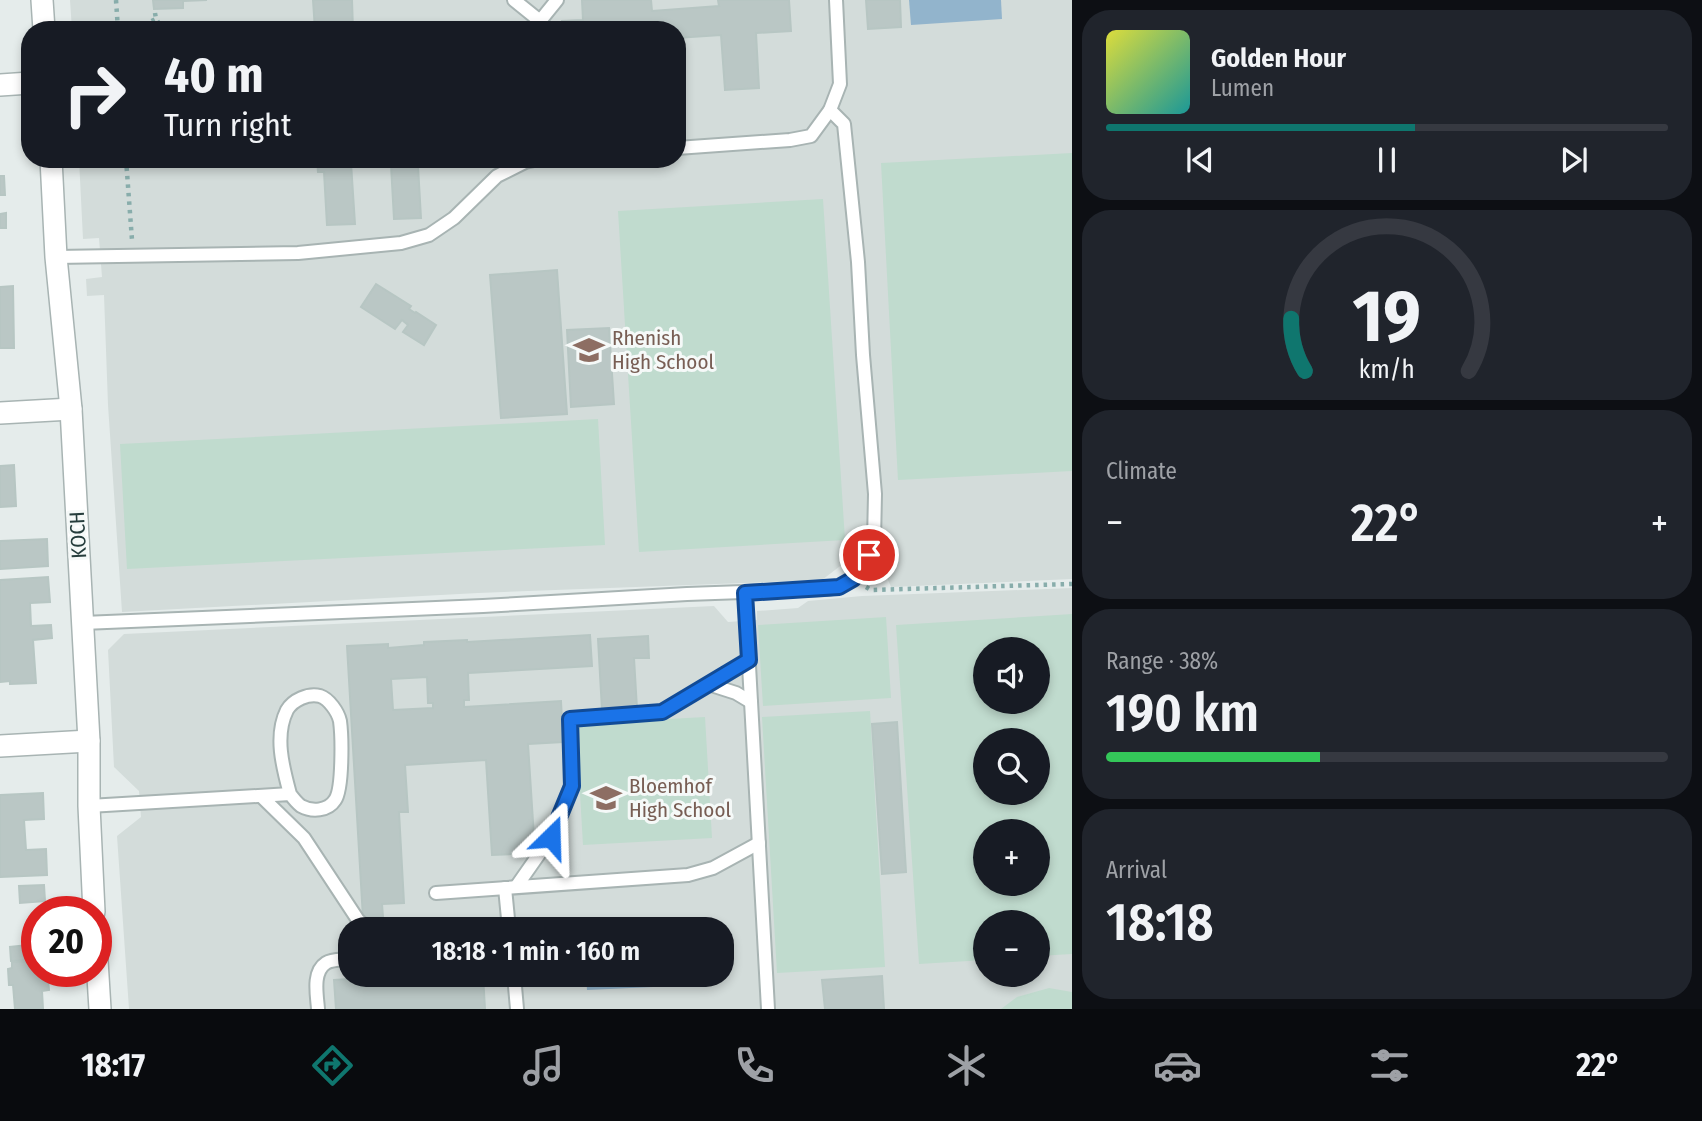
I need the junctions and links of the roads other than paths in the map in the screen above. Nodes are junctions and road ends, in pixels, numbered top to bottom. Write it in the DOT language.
graph roads {
  1 [pos="42,0"];
  2 [pos="514,0"];
  3 [pos="557,0"];
  4 [pos="836,0"];
  5 [pos="43,21"];
  6 [pos="536,21"];
  7 [pos="543,21"];
  8 [pos="21,84"];
  9 [pos="0,85"];
  10 [pos="830,110"];
  11 [pos="686,147"];
  12 [pos="51,168"];
  13 [pos="513,168"];
  14 [pos="56,257"];
  15 [pos="71,409"];
  16 [pos="0,413"];
  17 [pos="745,593"];
  18 [pos="83,623"];
  19 [pos="749,660"];
  20 [pos="708,684"];
  21 [pos="751,702"];
  22 [pos="89,741"];
  23 [pos="0,746"];
  24 [pos="290,794"];
  25 [pos="261,796"];
  26 [pos="89,806"];
  27 [pos="759,843"];
  28 [pos="510,887"];
  29 [pos="436,893"];
  30 [pos="93,896"];
  31 [pos="356,917"];
  32 [pos="509,917"];
  33 [pos="338,961"];
  34 [pos="99,987"];
  35 [pos="515,987"];
  36 [pos="100,1009"];
  37 [pos="318,1009"];
  38 [pos="517,1009"];
  39 [pos="768,1009"];
  1 -- 5 [label="street"];
  2 -- 6 [label="lane"];
  3 -- 7 [label="lane"];
  4 -- 10 [label="lane"];
  8 -- 9 [label="street"];
  10 -- 11 [label="lane"];
  10 -- 17 [label="lane"];
  12 -- 14 [label="street, KOCH"];
  13 -- 14 [label="lane"];
  14 -- 15 [label="street, KOCH"];
  15 -- 16 [label="street"];
  15 -- 18 [label="street, KOCH"];
  17 -- 18 [label="lane"];
  17 -- 19 [label="lane"];
  18 -- 22 [label="street, KOCH"];
  19 -- 20 [label="lane"];
  19 -- 21 [label="lane"];
  20 -- 21 [label="lane"];
  20 -- 28 [label="lane"];
  21 -- 27 [label="lane"];
  22 -- 23 [label="street"];
  22 -- 26 [label="street, KOCH"];
  24 -- 24 [label="lane"];
  24 -- 25 [label="lane"];
  25 -- 26 [label="lane"];
  25 -- 31 [label="lane"];
  26 -- 30 [label="street, KOCH"];
  27 -- 28 [label="lane"];
  27 -- 39 [label="lane"];
  28 -- 29 [label="lane"];
  28 -- 32 [label="lane"];
  33 -- 37 [label="lane"];
  34 -- 36 [label="street"];
  35 -- 38 [label="lane"];
}
